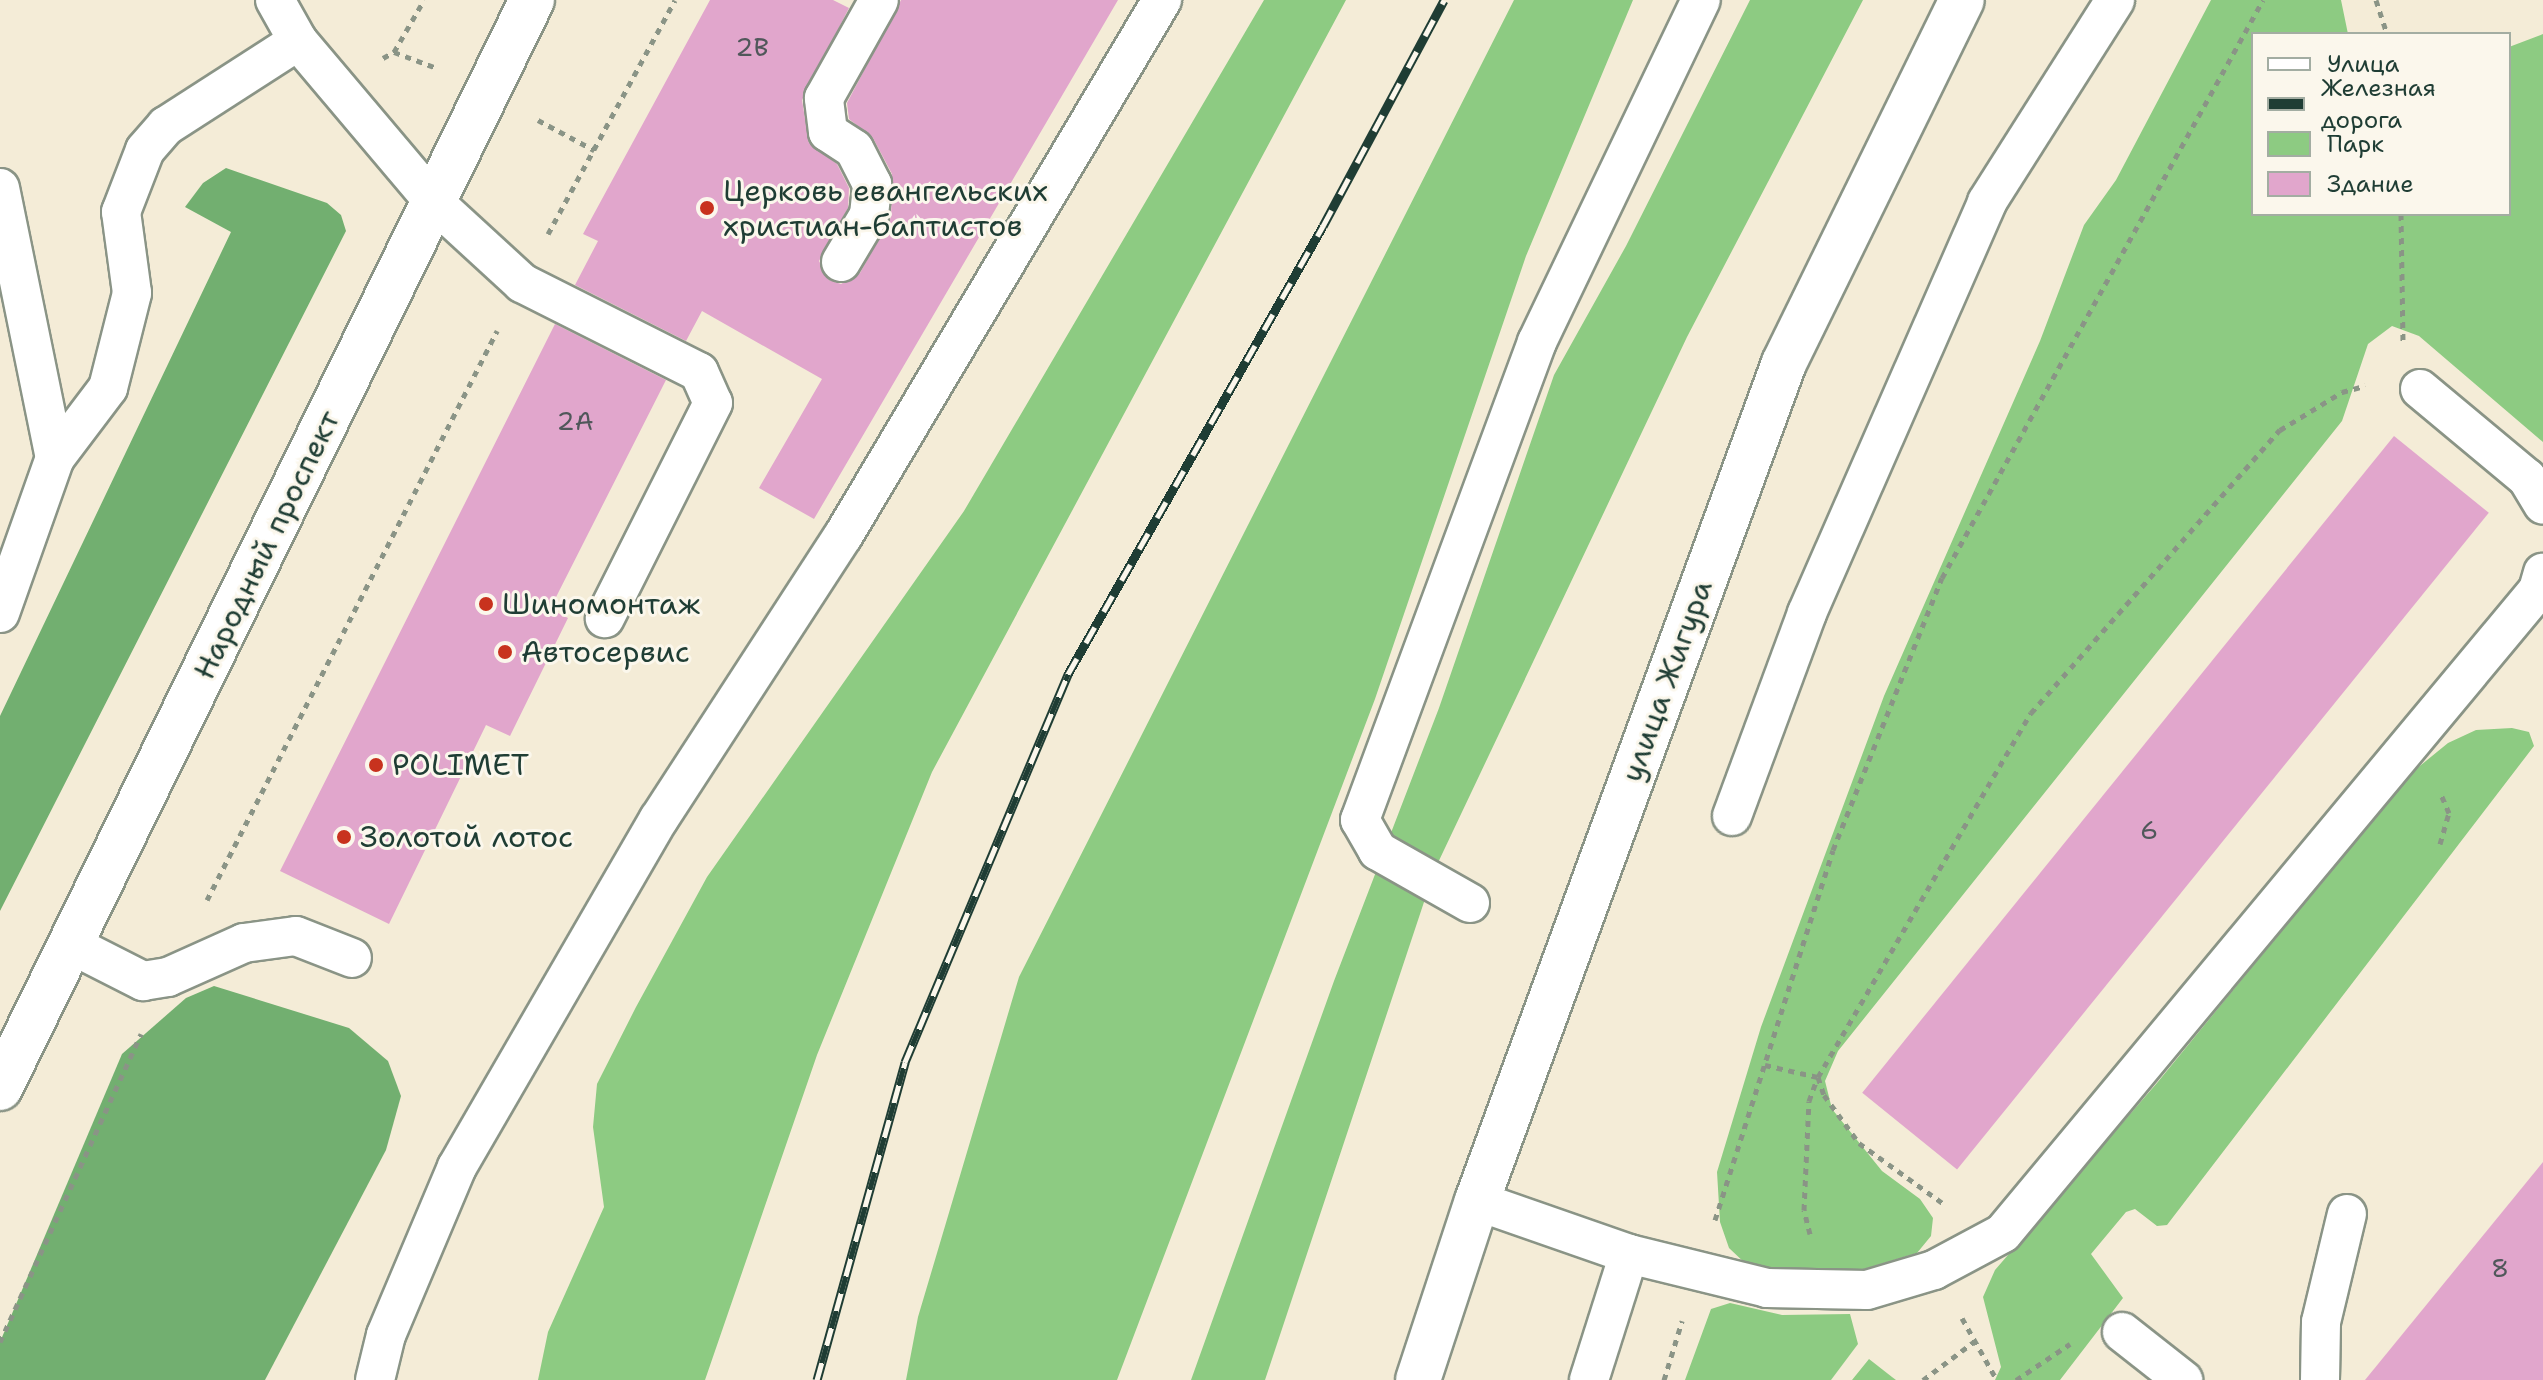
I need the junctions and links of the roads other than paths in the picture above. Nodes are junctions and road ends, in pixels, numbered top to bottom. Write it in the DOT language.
graph roads {
  1 [pos="275,0"];
  2 [pos="532,0"];
  3 [pos="879,0"];
  4 [pos="1162,0"];
  5 [pos="1701,0"];
  6 [pos="1962,0"];
  7 [pos="2115,0"];
  8 [pos="298,41"];
  9 [pos="0,188"];
  10 [pos="434,202"];
  11 [pos="841,262"];
  12 [pos="2420,389"];
  13 [pos="55,458"];
  14 [pos="2543,505"];
  15 [pos="2543,573"];
  16 [pos="0,613"];
  17 [pos="605,618"];
  18 [pos="1732,816"];
  19 [pos="1470,903"];
  20 [pos="72,945"];
  21 [pos="352,958"];
  22 [pos="0,1088"];
  23 [pos="1477,1201"];
  24 [pos="2347,1214"];
  25 [pos="1629,1254"];
  26 [pos="2122,1332"];
  27 [pos="375,1380"];
  28 [pos="1418,1380"];
  29 [pos="1589,1380"];
  30 [pos="2183,1380"];
  31 [pos="2320,1380"];
  1 -- 8 [label="lane"];
  2 -- 10 [label="main road, Народный проспект"];
  3 -- 11 [label="lane"];
  4 -- 27 [label="lane"];
  5 -- 19 [label="lane"];
  6 -- 23 [label="main road, улица Жигура"];
  7 -- 18 [label="lane"];
  8 -- 10 [label="lane"];
  8 -- 13 [label="lane"];
  9 -- 13 [label="lane"];
  10 -- 17 [label="lane"];
  10 -- 20 [label="main road, Народный проспект"];
  12 -- 14 [label="lane"];
  13 -- 16 [label="lane"];
  15 -- 25 [label="lane"];
  20 -- 21 [label="lane"];
  20 -- 22 [label="main road, Народный проспект"];
  23 -- 25 [label="lane"];
  23 -- 28 [label="main road, улица Жигура"];
  24 -- 31 [label="lane"];
  25 -- 29 [label="lane"];
  26 -- 30 [label="lane"];
}
